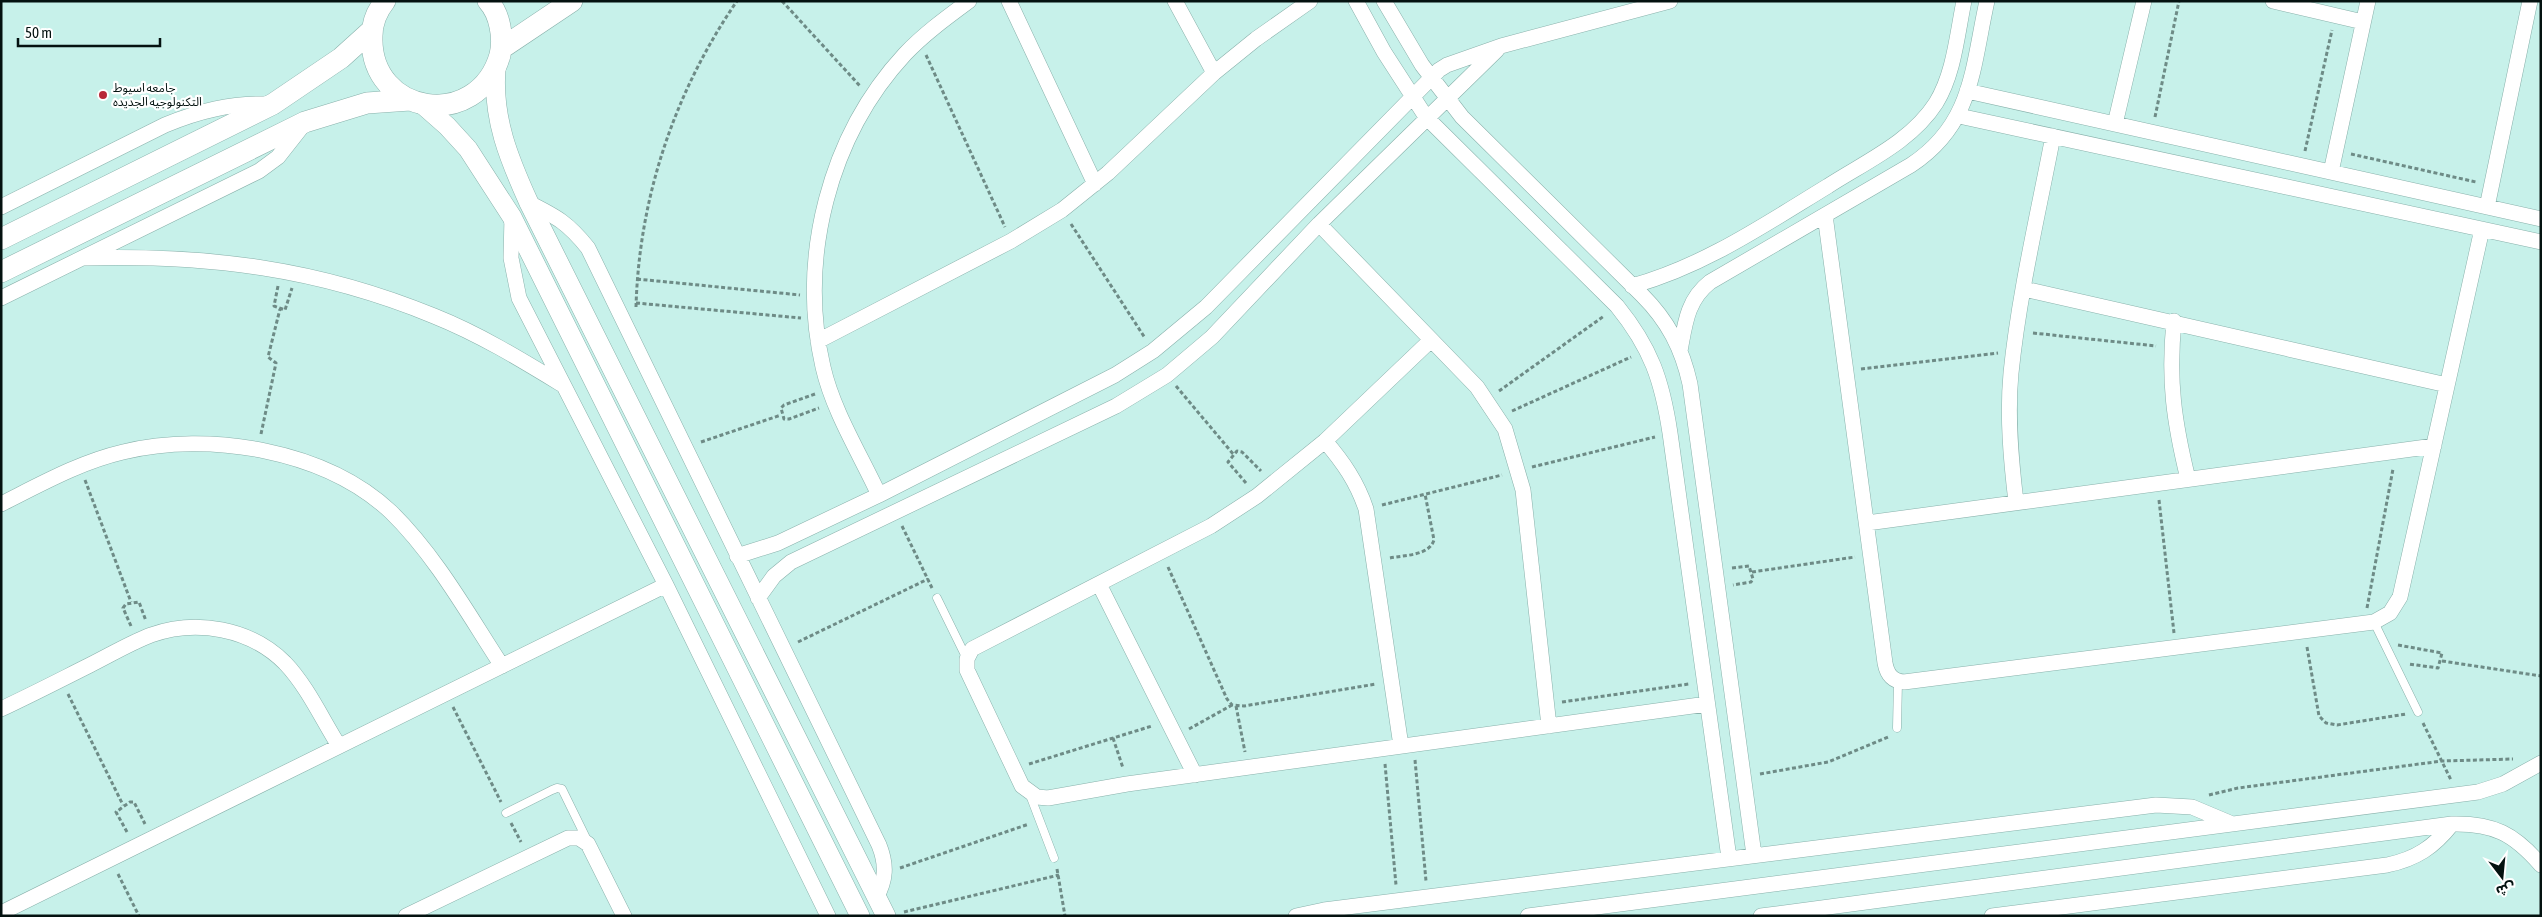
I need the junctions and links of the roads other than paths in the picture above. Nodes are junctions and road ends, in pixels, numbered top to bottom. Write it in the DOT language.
graph roads {
  1 [pos="385,1"];
  2 [pos="488,1"];
  3 [pos="572,1"];
  4 [pos="969,1"];
  5 [pos="1009,1"];
  6 [pos="1175,1"];
  7 [pos="1310,1"];
  8 [pos="1356,1"];
  9 [pos="1384,1"];
  10 [pos="1670,1"];
  11 [pos="1964,1"];
  12 [pos="1987,1"];
  13 [pos="2144,1"];
  14 [pos="2273,1"];
  15 [pos="2368,1"];
  16 [pos="2530,1"];
  17 [pos="2363,22"];
  18 [pos="372,30"];
  19 [pos="1501,46"];
  20 [pos="502,48"];
  21 [pos="496,69"];
  22 [pos="1214,73"];
  23 [pos="1432,78"];
  24 [pos="1967,91"];
  25 [pos="1446,98"];
  26 [pos="1413,99"];
  27 [pos="416,102"];
  28 [pos="273,104"];
  29 [pos="1959,116"];
  30 [pos="1426,117"];
  31 [pos="305,122"];
  32 [pos="2115,124"];
  33 [pos="2053,136"];
  34 [pos="2331,172"];
  35 [pos="1095,184"];
  36 [pos="529,203"];
  37 [pos="1,207"];
  38 [pos="2487,207"];
  39 [pos="1825,215"];
  40 [pos="512,217"];
  41 [pos="2541,219"];
  42 [pos="1319,224"];
  43 [pos="2482,229"];
  44 [pos="1,239"];
  45 [pos="2541,242"];
  46 [pos="84,258"];
  47 [pos="1,272"];
  48 [pos="1632,286"];
  49 [pos="2024,289"];
  50 [pos="1,298"];
  51 [pos="2174,321"];
  52 [pos="1431,340"];
  53 [pos="818,341"];
  54 [pos="1680,351"];
  55 [pos="561,384"];
  56 [pos="2447,385"];
  57 [pos="1325,441"];
  58 [pos="2434,446"];
  59 [pos="2188,479"];
  60 [pos="879,495"];
  61 [pos="2016,502"];
  62 [pos="1,504"];
  63 [pos="1866,523"];
  64 [pos="737,556"];
  65 [pos="1099,584"];
  66 [pos="666,585"];
  67 [pos="758,598"];
  68 [pos="937,598"];
  69 [pos="2369,622"];
  70 [pos="967,659"];
  71 [pos="502,666"];
  72 [pos="1898,681"];
  73 [pos="1707,704"];
  74 [pos="1,709"];
  75 [pos="2418,712"];
  76 [pos="1549,726"];
  77 [pos="1897,728"];
  78 [pos="339,746"];
  79 [pos="1407,746"];
  80 [pos="2541,763"];
  81 [pos="1195,775"];
  82 [pos="1030,795"];
  83 [pos="506,813"];
  84 [pos="2230,824"];
  85 [pos="2452,824"];
  86 [pos="588,844"];
  87 [pos="1754,856"];
  88 [pos="1054,858"];
  89 [pos="1729,858"];
  90 [pos="2541,865"];
  91 [pos="876,898"];
  92 [pos="1,913"];
  93 [pos="1779,914"];
  94 [pos="892,915"];
  95 [pos="406,916"];
  96 [pos="624,916"];
  97 [pos="828,916"];
  98 [pos="860,916"];
  99 [pos="1296,916"];
  100 [pos="1528,916"];
  101 [pos="1762,916"];
  102 [pos="1992,916"];
  1 -- 18 [label="main road"];
  2 -- 20 [label="main road"];
  3 -- 20 [label="main road"];
  4 -- 53 [label="street"];
  5 -- 35 [label="street"];
  6 -- 22 [label="street"];
  7 -- 22 [label="street"];
  8 -- 26 [label="street"];
  9 -- 23 [label="street"];
  10 -- 19 [label="street"];
  11 -- 48 [label="street"];
  12 -- 24 [label="street"];
  13 -- 32 [label="street"];
  14 -- 17 [label="street"];
  15 -- 17 [label="street"];
  16 -- 38 [label="street"];
  17 -- 34 [label="street"];
  18 -- 27 [label="main road"];
  18 -- 28 [label="main road"];
  19 -- 23 [label="street"];
  19 -- 25 [label="street"];
  20 -- 21 [label="main road"];
  21 -- 27 [label="main road"];
  21 -- 36 [label="street"];
  22 -- 35 [label="street"];
  23 -- 25 [label="street"];
  23 -- 26 [label="street"];
  24 -- 29 [label="street"];
  24 -- 32 [label="street"];
  25 -- 30 [label="street"];
  25 -- 48 [label="street"];
  26 -- 30 [label="street"];
  26 -- 60 [label="street"];
  27 -- 31 [label="main road"];
  27 -- 40 [label="street"];
  28 -- 37 [label="street"];
  28 -- 44 [label="main road"];
  29 -- 33 [label="street"];
  29 -- 39 [label="street"];
  30 -- 42 [label="street"];
  30 -- 73 [label="street"];
  31 -- 46 [label="street"];
  31 -- 47 [label="main road"];
  32 -- 34 [label="street"];
  33 -- 43 [label="street"];
  33 -- 49 [label="street"];
  34 -- 38 [label="street"];
  35 -- 53 [label="street"];
  36 -- 64 [label="street"];
  36 -- 91 [label="street"];
  38 -- 41 [label="street"];
  39 -- 54 [label="street"];
  39 -- 63 [label="street"];
  40 -- 55 [label="street"];
  40 -- 98 [label="street"];
  42 -- 52 [label="street"];
  42 -- 67 [label="street"];
  43 -- 45 [label="street"];
  43 -- 56 [label="street"];
  46 -- 50 [label="street"];
  46 -- 55 [label="street"];
  48 -- 54 [label="street"];
  49 -- 51 [label="street"];
  49 -- 61 [label="street"];
  51 -- 56 [label="street"];
  51 -- 59 [label="street"];
  52 -- 57 [label="street"];
  52 -- 76 [label="street"];
  53 -- 60 [label="street"];
  54 -- 87 [label="street"];
  55 -- 66 [label="street"];
  56 -- 58 [label="street"];
  57 -- 65 [label="street"];
  57 -- 79 [label="street"];
  58 -- 59 [label="street"];
  58 -- 69 [label="street"];
  59 -- 61 [label="street"];
  60 -- 64 [label="street"];
  61 -- 63 [label="street"];
  62 -- 71 [label="street"];
  63 -- 72 [label="street"];
  64 -- 67 [label="street"];
  65 -- 70 [label="street"];
  65 -- 81 [label="street"];
  66 -- 71 [label="street"];
  66 -- 97 [label="street"];
  67 -- 91 [label="street"];
  68 -- 70 [label="lane"];
  69 -- 72 [label="street"];
  69 -- 75 [label="lane"];
  70 -- 82 [label="street"];
  71 -- 78 [label="street"];
  72 -- 77 [label="lane"];
  73 -- 76 [label="street"];
  73 -- 89 [label="street"];
  74 -- 78 [label="street"];
  76 -- 79 [label="street"];
  78 -- 92 [label="street"];
  79 -- 81 [label="street"];
  80 -- 84 [label="street"];
  81 -- 82 [label="street"];
  82 -- 88 [label="lane"];
  83 -- 86 [label="lane"];
  84 -- 87 [label="street"];
  84 -- 100 [label="street"];
  85 -- 90 [label="street"];
  85 -- 93 [label="street"];
  85 -- 102 [label="street"];
  86 -- 95 [label="street"];
  86 -- 96 [label="street"];
  87 -- 89 [label="street"];
  89 -- 99 [label="street"];
  91 -- 94 [label="street"];
  93 -- 101 [label="street"];
}
